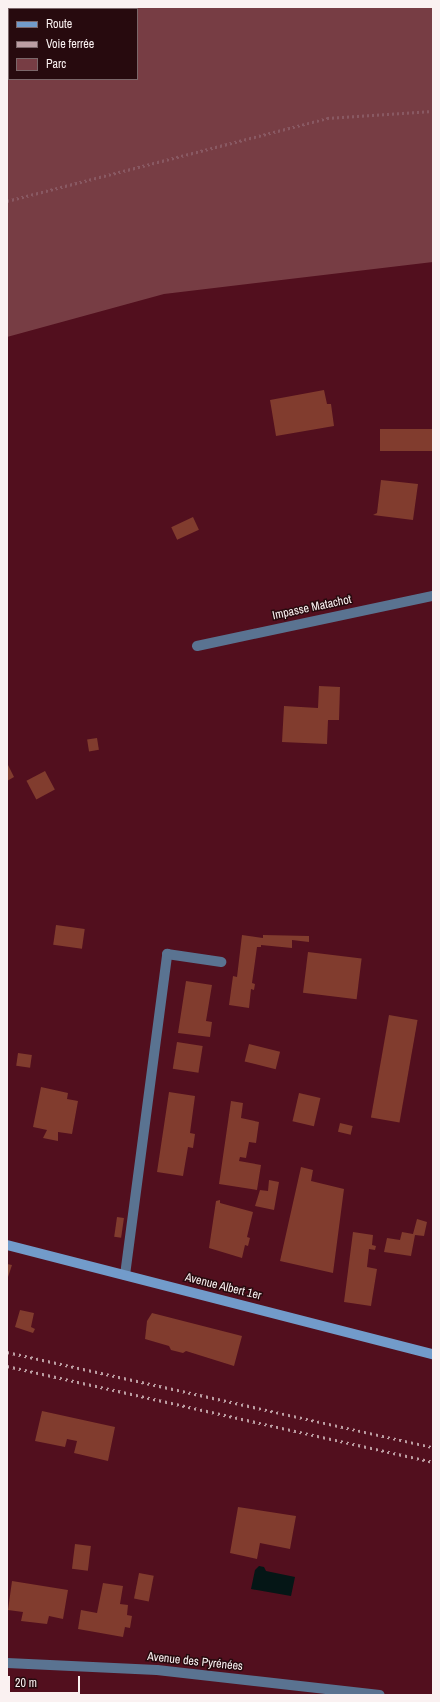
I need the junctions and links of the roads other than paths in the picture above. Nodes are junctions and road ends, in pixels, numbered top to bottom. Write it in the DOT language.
graph roads {
  1 [pos="433,596"];
  2 [pos="197,646"];
  3 [pos="221,962"];
  4 [pos="7,1245"];
  5 [pos="125,1275"];
  6 [pos="433,1354"];
  7 [pos="7,1663"];
  8 [pos="380,1695"];
  1 -- 2 [label="street, Impasse Matachot"];
  3 -- 5 [label="street"];
  4 -- 5 [label="main road, Avenue Albert 1er"];
  5 -- 6 [label="main road, Avenue Albert 1er"];
  7 -- 8 [label="street, Avenue des Pyrénées"];
}
